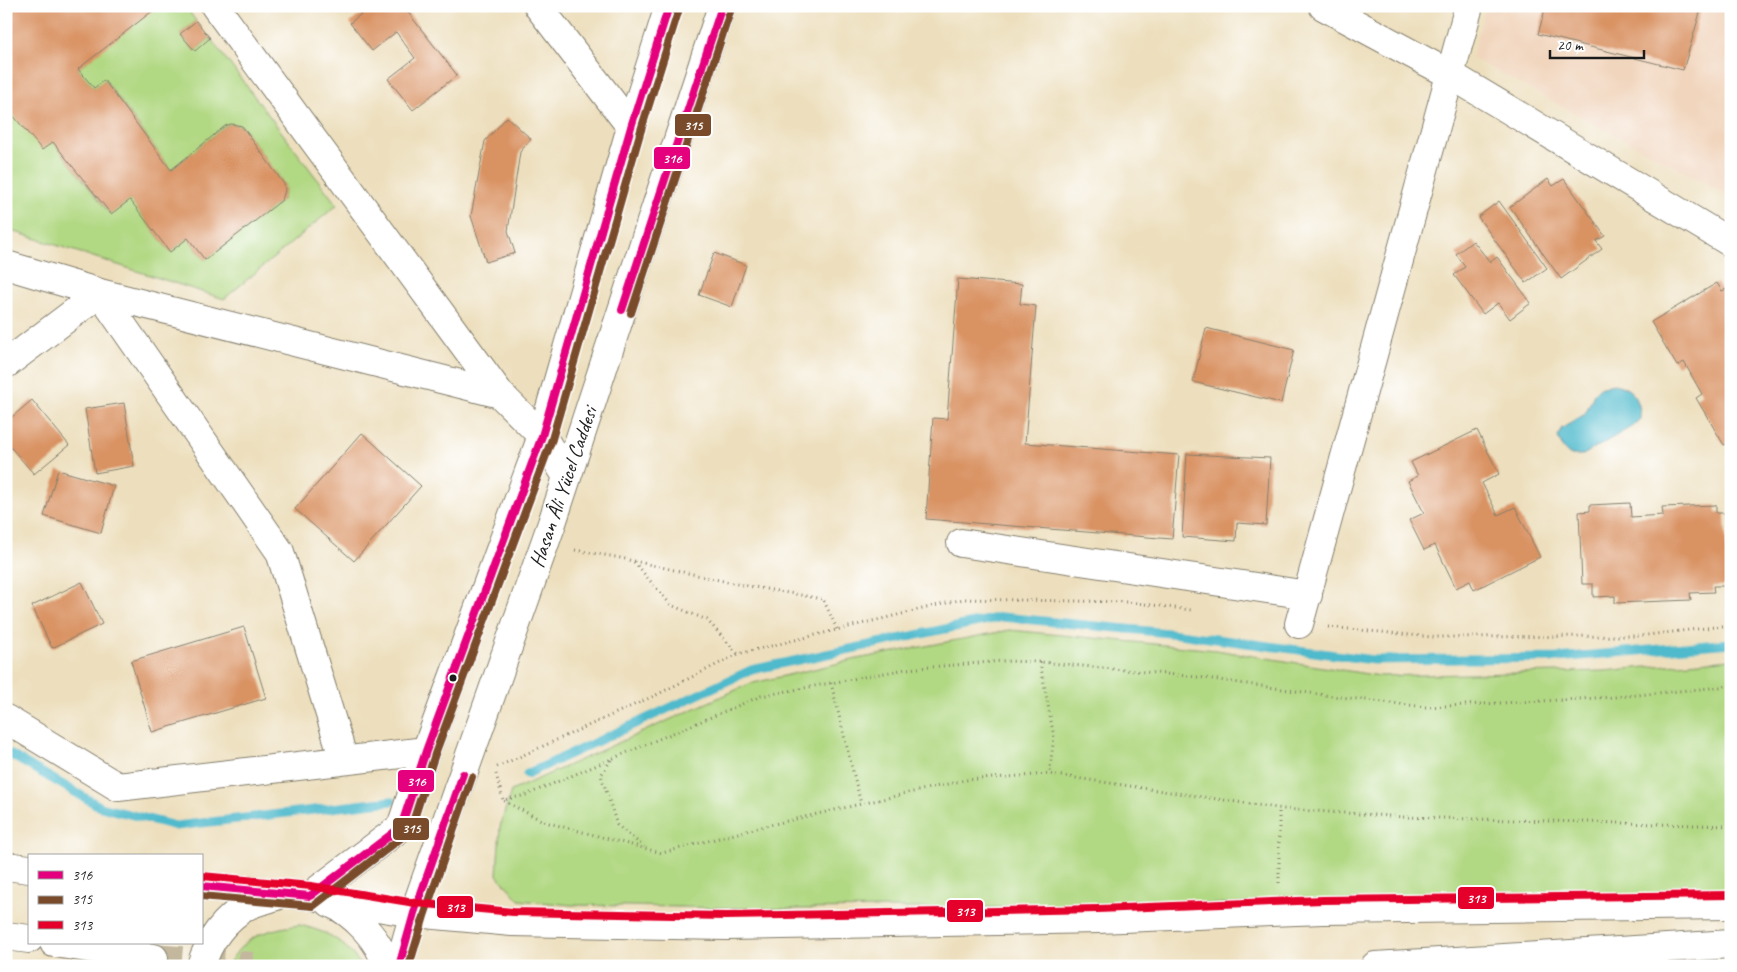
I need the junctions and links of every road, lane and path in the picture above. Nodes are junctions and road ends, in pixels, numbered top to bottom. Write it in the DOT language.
graph roads {
  1 [pos="215,6"];
  2 [pos="538,6"];
  3 [pos="669,6"];
  4 [pos="722,6"];
  5 [pos="1323,6"];
  6 [pos="1469,6"];
  7 [pos="1451,75"];
  8 [pos="631,127"];
  9 [pos="1731,244"];
  10 [pos="6,265"];
  11 [pos="100,293"];
  12 [pos="6,364"];
  13 [pos="500,394"];
  14 [pos="542,436"];
  15 [pos="568,477"];
  16 [pos="961,543"];
  17 [pos="545,544"];
  18 [pos="633,560"];
  19 [pos="1308,595"];
  20 [pos="1195,611"];
  21 [pos="1299,624"];
  22 [pos="1731,625"];
  23 [pos="837,630"];
  24 [pos="738,654"];
  25 [pos="1040,662"];
  26 [pos="831,683"];
  27 [pos="1731,686"];
  28 [pos="6,719"];
  29 [pos="426,751"];
  30 [pos="344,760"];
  31 [pos="611,760"];
  32 [pos="1050,774"];
  33 [pos="503,800"];
  34 [pos="861,804"];
  35 [pos="1279,808"];
  36 [pos="1731,826"];
  37 [pos="647,849"];
  38 [pos="6,866"];
  39 [pos="28,869"];
  40 [pos="202,886"];
  41 [pos="1279,888"];
  42 [pos="310,896"];
  43 [pos="1731,905"];
  44 [pos="414,913"];
  45 [pos="6,936"];
  46 [pos="28,939"];
  47 [pos="61,944"];
  48 [pos="1731,944"];
  49 [pos="154,958"];
  50 [pos="201,966"];
  51 [pos="386,966"];
  52 [pos="399,966"];
  53 [pos="1375,966"];
  1 -- 13 [label="main road"];
  2 -- 8 [label="main road"];
  3 -- 8 [label="main road, Hasan Âli Yücel Caddesi"];
  4 -- 15 [label="main road, Hasan Âli Yücel Caddesi"];
  5 -- 7 [label="main road"];
  6 -- 7 [label="main road"];
  7 -- 9 [label="main road"];
  7 -- 19 [label="main road"];
  8 -- 14 [label="main road, Hasan Âli Yücel Caddesi"];
  10 -- 11 [label="main road"];
  11 -- 12 [label="main road"];
  11 -- 13 [label="main road"];
  11 -- 30 [label="main road"];
  13 -- 14 [label="main road"];
  14 -- 15 [label="main road"];
  14 -- 29 [label="main road, Hasan Âli Yücel Caddesi"];
  15 -- 17 [label="main road, Hasan Âli Yücel Caddesi"];
  16 -- 19 [label="main road"];
  17 -- 18 [label="path"];
  17 -- 44 [label="main road, Hasan Âli Yücel Caddesi"];
  18 -- 23 [label="path"];
  18 -- 24 [label="path"];
  19 -- 21 [label="main road"];
  20 -- 23 [label="path"];
  21 -- 22 [label="path"];
  23 -- 24 [label="path"];
  24 -- 33 [label="path"];
  25 -- 26 [label="path"];
  25 -- 27 [label="path"];
  25 -- 32 [label="path"];
  26 -- 31 [label="path"];
  26 -- 34 [label="path"];
  28 -- 30 [label="main road"];
  29 -- 30 [label="main road"];
  29 -- 42 [label="main road, Hasan Âli Yücel Caddesi"];
  31 -- 33 [label="path"];
  31 -- 37 [label="path"];
  32 -- 34 [label="path"];
  32 -- 35 [label="path"];
  33 -- 37 [label="path"];
  34 -- 37 [label="path"];
  35 -- 36 [label="path"];
  35 -- 41 [label="path"];
  38 -- 39 [label="main road"];
  40 -- 42 [label="main road"];
  42 -- 44 [label="main road"];
  42 -- 50 [label="main road"];
  42 -- 51 [label="main road"];
  43 -- 44 [label="main road"];
  44 -- 52 [label="main road, Hasan Âli Yücel Caddesi"];
  45 -- 46 [label="main road"];
  47 -- 49 [label="main road"];
  48 -- 53 [label="main road"];
}
